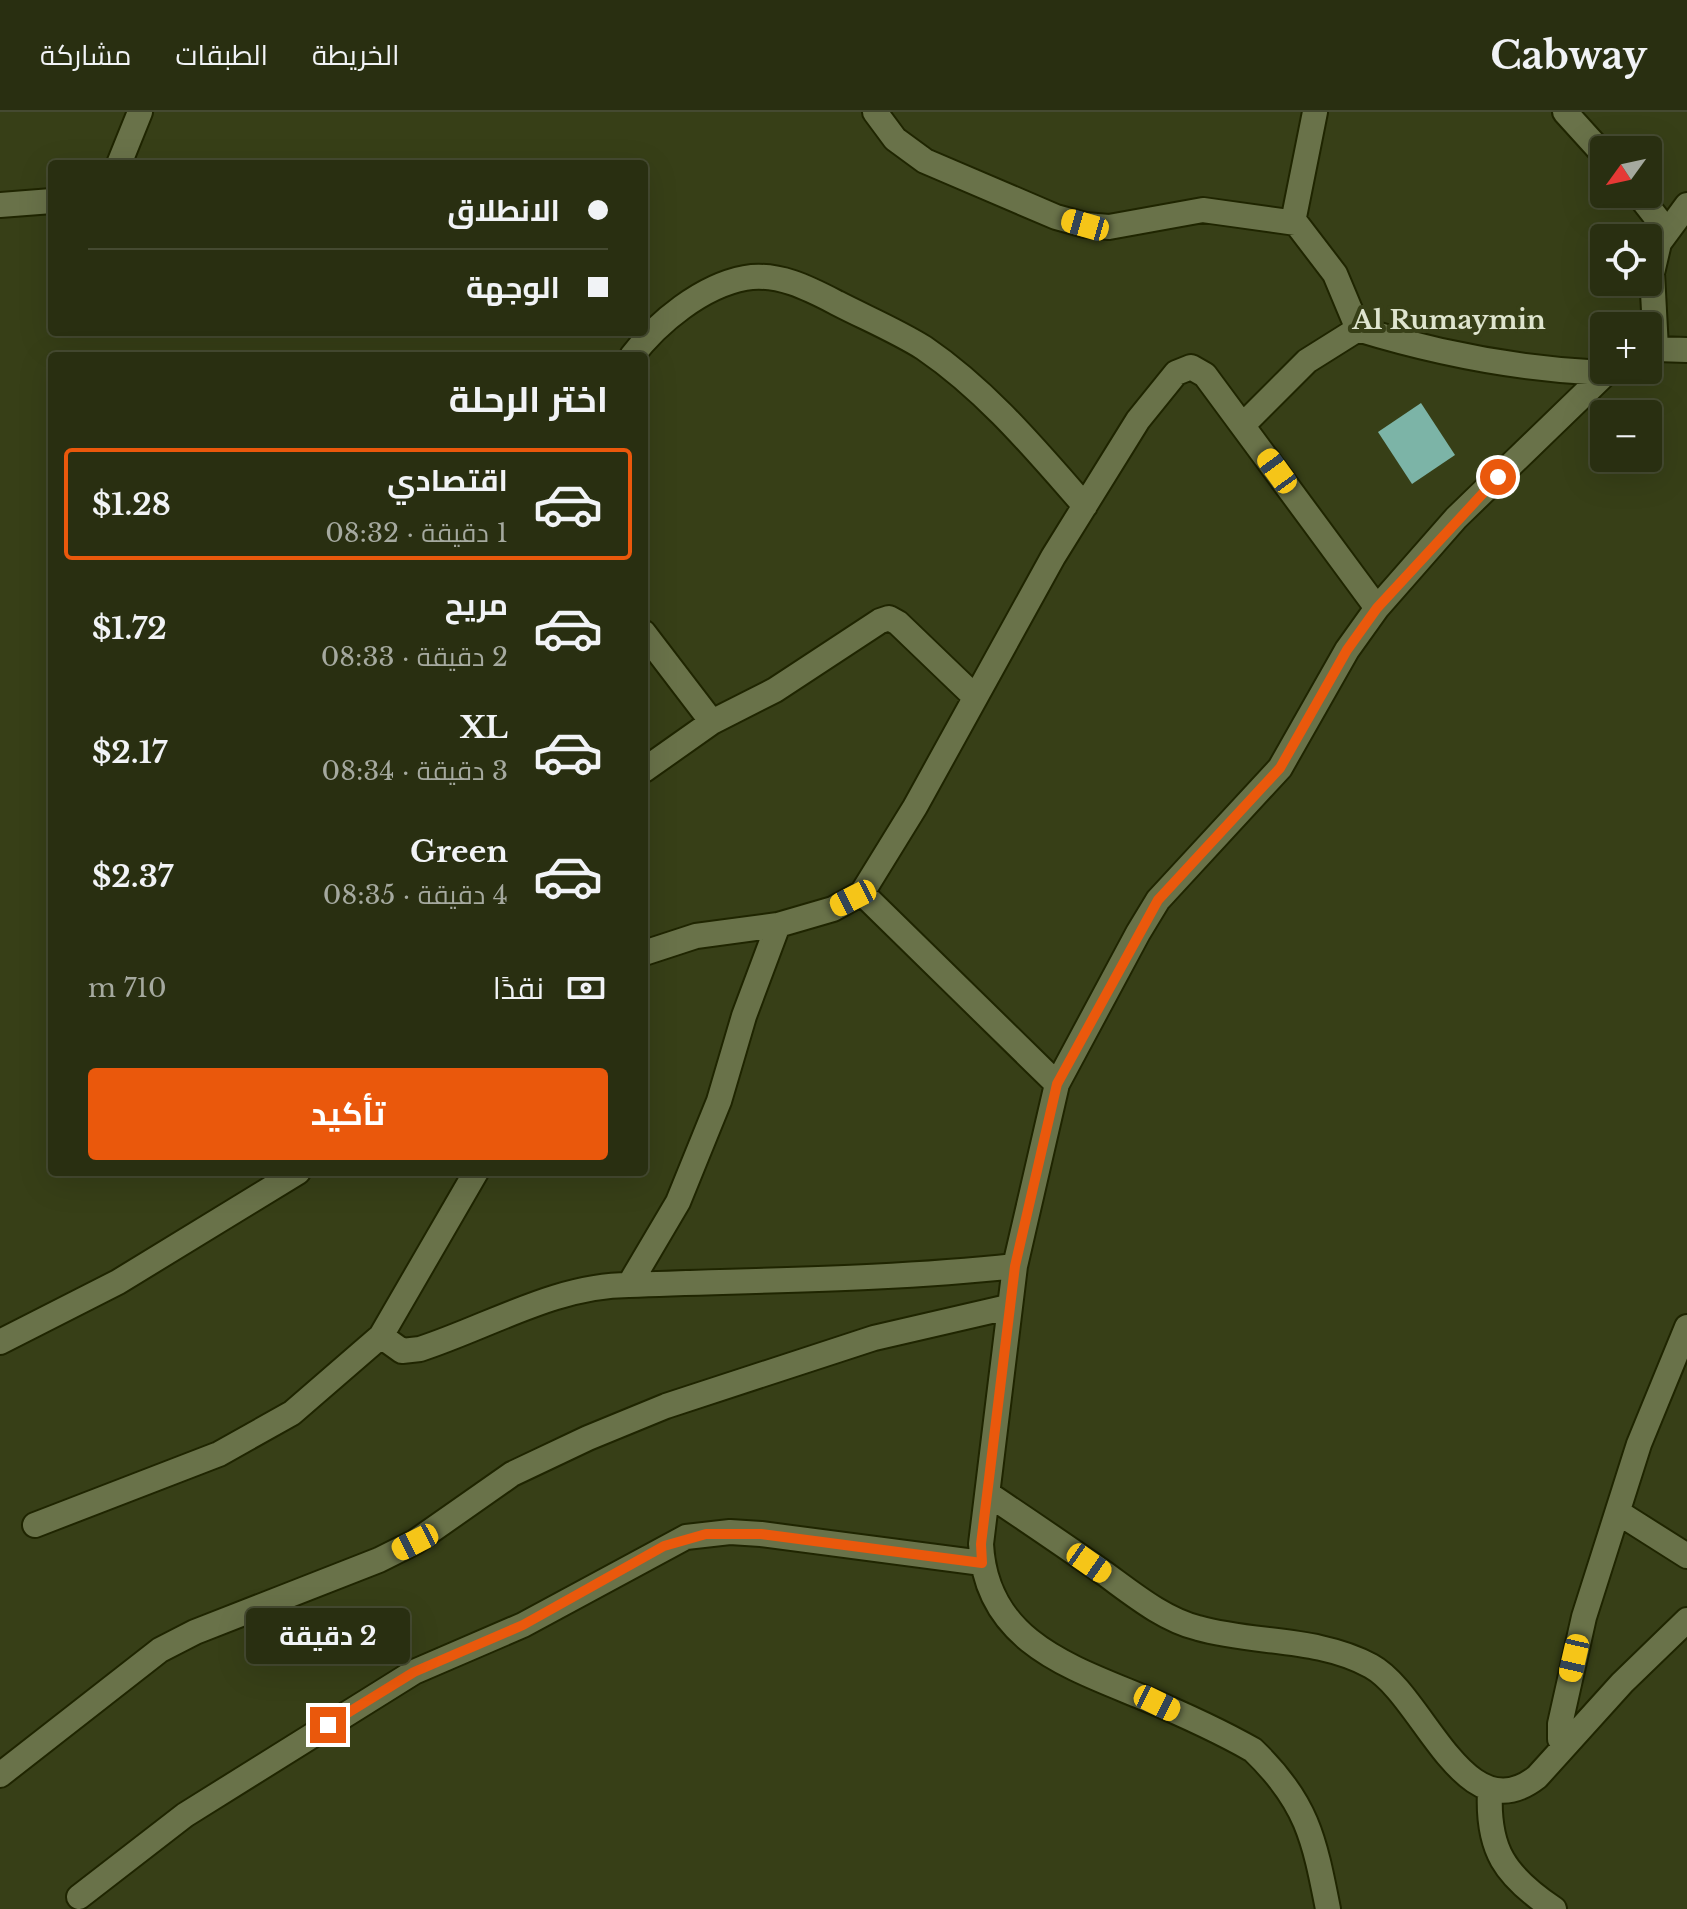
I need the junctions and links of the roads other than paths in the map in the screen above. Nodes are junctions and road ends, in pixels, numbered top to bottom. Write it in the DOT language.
graph roads {
  1 [pos="140,112"];
  2 [pos="875,112"];
  3 [pos="1315,112"];
  4 [pos="1565,112"];
  5 [pos="1590,140"];
  6 [pos="121,160"];
  7 [pos="48,201"];
  8 [pos="0,205"];
  9 [pos="1687,205"];
  10 [pos="1649,208"];
  11 [pos="1293,222"];
  12 [pos="1667,231"];
  13 [pos="1652,312"];
  14 [pos="1358,329"];
  15 [pos="1687,350"];
  16 [pos="1662,351"];
  17 [pos="635,352"];
  18 [pos="1590,371"];
  19 [pos="1594,384"];
  20 [pos="1243,425"];
  21 [pos="1085,506"];
  22 [pos="1377,608"];
  23 [pos="648,638"];
  24 [pos="974,696"];
  25 [pos="712,722"];
  26 [pos="648,767"];
  27 [pos="862,893"];
  28 [pos="778,925"];
  29 [pos="648,952"];
  30 [pos="1057,1084"];
  31 [pos="291,1176"];
  32 [pos="474,1176"];
  33 [pos="1015,1266"];
  34 [pos="629,1285"];
  35 [pos="1008,1307"];
  36 [pos="1687,1327"];
  37 [pos="381,1336"];
  38 [pos="0,1342"];
  39 [pos="988,1494"];
  40 [pos="1619,1513"];
  41 [pos="35,1525"];
  42 [pos="1687,1556"];
  43 [pos="982,1563"];
  44 [pos="1687,1620"];
  45 [pos="1566,1744"];
  46 [pos="0,1775"];
  47 [pos="1490,1791"];
  48 [pos="79,1897"];
  49 [pos="1328,1909"];
  50 [pos="1554,1909"];
  1 -- 6 [label="street"];
  2 -- 11 [label="street"];
  3 -- 11 [label="street"];
  4 -- 5 [label="street"];
  7 -- 8 [label="street"];
  9 -- 12 [label="street"];
  10 -- 12 [label="street"];
  11 -- 14 [label="street"];
  12 -- 13 [label="street"];
  14 -- 18 [label="street"];
  14 -- 20 [label="street"];
  15 -- 16 [label="street"];
  17 -- 21 [label="street"];
  19 -- 22 [label="street"];
  20 -- 21 [label="street"];
  20 -- 22 [label="street"];
  21 -- 24 [label="street"];
  22 -- 30 [label="street"];
  23 -- 25 [label="street"];
  24 -- 25 [label="street"];
  24 -- 27 [label="street"];
  25 -- 26 [label="street"];
  27 -- 28 [label="street"];
  27 -- 30 [label="street"];
  28 -- 29 [label="street"];
  28 -- 34 [label="street"];
  30 -- 33 [label="street"];
  31 -- 38 [label="street"];
  32 -- 37 [label="street"];
  33 -- 34 [label="street"];
  33 -- 35 [label="street"];
  34 -- 37 [label="street"];
  35 -- 39 [label="street"];
  35 -- 46 [label="street"];
  36 -- 40 [label="street"];
  37 -- 41 [label="street"];
  39 -- 43 [label="street"];
  39 -- 47 [label="street"];
  40 -- 42 [label="street"];
  40 -- 45 [label="street"];
  43 -- 48 [label="street"];
  43 -- 49 [label="street"];
  44 -- 45 [label="street"];
  45 -- 47 [label="street"];
  47 -- 50 [label="street"];
}
